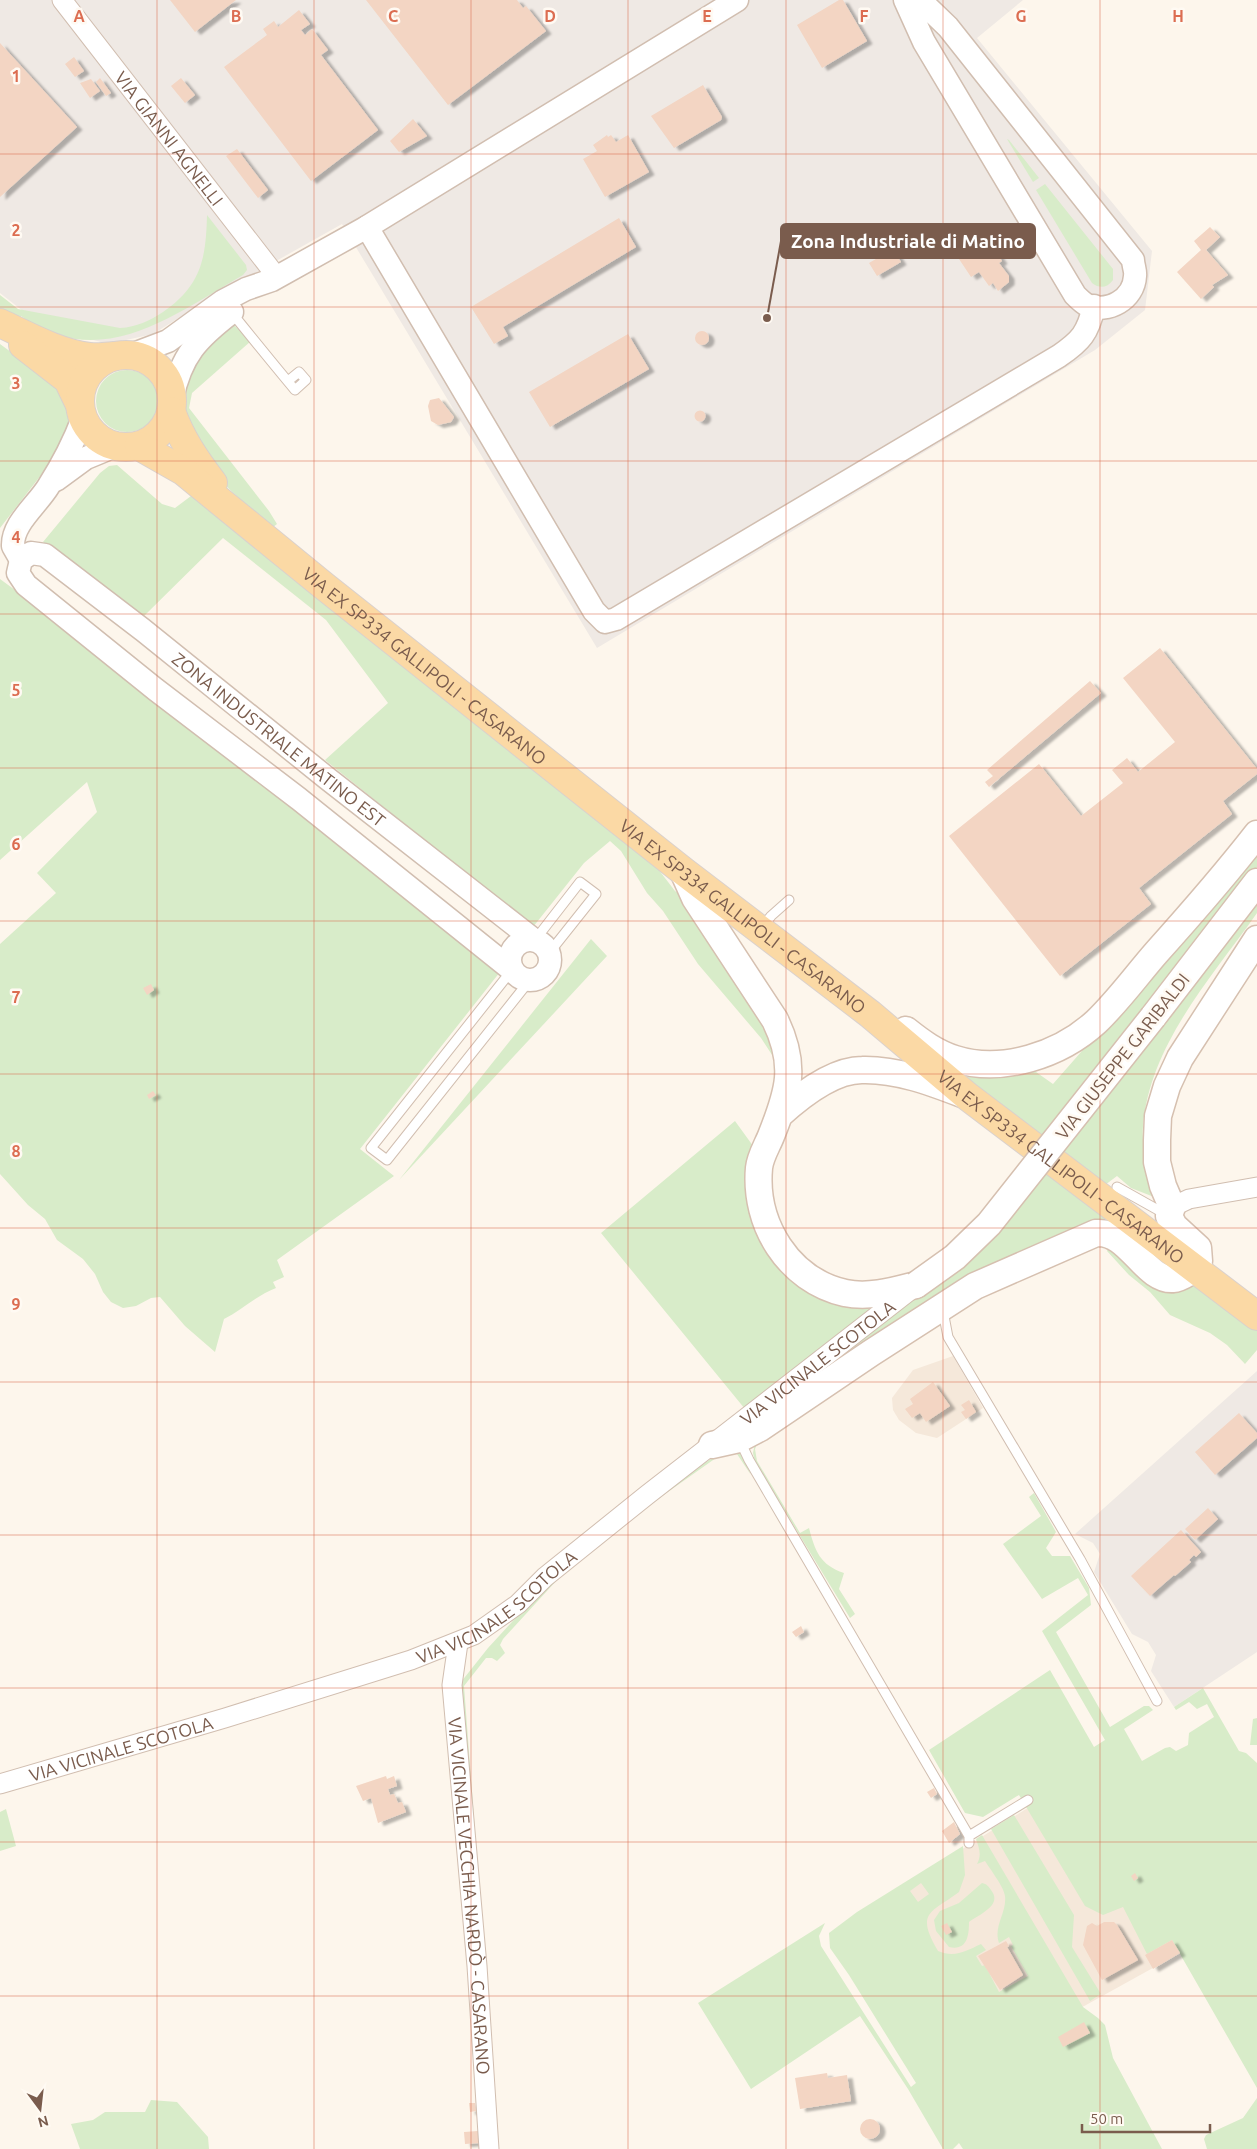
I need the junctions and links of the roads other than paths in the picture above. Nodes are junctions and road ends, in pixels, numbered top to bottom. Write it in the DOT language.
graph roads {
  1 [pos="62,0"];
  2 [pos="737,0"];
  3 [pos="905,0"];
  4 [pos="920,0"];
  5 [pos="367,227"];
  6 [pos="274,278"];
  7 [pos="1094,306"];
  8 [pos="227,307"];
  9 [pos="0,325"];
  10 [pos="125,355"];
  11 [pos="288,381"];
  12 [pos="172,405"];
  13 [pos="82,411"];
  14 [pos="127,446"];
  15 [pos="48,487"];
  16 [pos="234,512"];
  17 [pos="21,560"];
  18 [pos="179,659"];
  19 [pos="155,689"];
  20 [pos="390,828"];
  21 [pos="1257,834"];
  22 [pos="368,854"];
  23 [pos="684,871"];
  24 [pos="1257,882"];
  25 [pos="789,900"];
  26 [pos="761,930"];
  27 [pos="1257,940"];
  28 [pos="542,947"];
  29 [pos="521,975"];
  30 [pos="870,1014"];
  31 [pos="967,1096"];
  32 [pos="779,1115"];
  33 [pos="1118,1187"];
  34 [pos="1257,1187"];
  35 [pos="1171,1212"];
  36 [pos="1195,1269"];
  37 [pos="916,1285"];
  38 [pos="942,1306"];
  39 [pos="1257,1316"];
  40 [pos="739,1439"];
  41 [pos="712,1445"];
  42 [pos="458,1643"];
  43 [pos="1156,1700"];
  44 [pos="0,1784"];
  45 [pos="1028,1800"];
  46 [pos="489,2149"];
  1 -- 6 [label="street, VIA GIANNI AGNELLI"];
  2 -- 5 [label="street"];
  3 -- 7 [label="street"];
  4 -- 7 [label="street"];
  5 -- 6 [label="street"];
  5 -- 7 [label="street"];
  6 -- 8 [label="street"];
  8 -- 10 [label="street"];
  8 -- 11 [label="lane"];
  8 -- 12 [label="street"];
  9 -- 10 [label="main road"];
  9 -- 13 [label="main road"];
  10 -- 12 [label="main road"];
  10 -- 13 [label="main road"];
  12 -- 14 [label="main road"];
  12 -- 16 [label="main road, VIA EX SP334 GALLIPOLI - CASARANO"];
  13 -- 14 [label="main road"];
  13 -- 15 [label="street, ZONA INDUSTRIALE MATINO EST"];
  14 -- 15 [label="street, ZONA INDUSTRIALE MATINO EST"];
  14 -- 16 [label="main road, VIA EX SP334 GALLIPOLI - CASARANO"];
  15 -- 17 [label="street, ZONA INDUSTRIALE MATINO EST"];
  16 -- 23 [label="main road, VIA EX SP334 GALLIPOLI - CASARANO"];
  17 -- 18 [label="street, ZONA INDUSTRIALE MATINO EST"];
  17 -- 19 [label="street, ZONA INDUSTRIALE MATINO EST"];
  18 -- 19 [label="street"];
  18 -- 20 [label="street, ZONA INDUSTRIALE MATINO EST"];
  19 -- 22 [label="street, ZONA INDUSTRIALE MATINO EST"];
  20 -- 22 [label="street"];
  20 -- 28 [label="street, ZONA INDUSTRIALE MATINO EST"];
  21 -- 30 [label="main road"];
  22 -- 29 [label="street, ZONA INDUSTRIALE MATINO EST"];
  23 -- 26 [label="main road, VIA EX SP334 GALLIPOLI - CASARANO"];
  23 -- 32 [label="main road"];
  24 -- 37 [label="main road, VIA GIUSEPPE GARIBALDI, bridge"];
  25 -- 26 [label="lane"];
  26 -- 30 [label="main road, VIA EX SP334 GALLIPOLI - CASARANO"];
  27 -- 35 [label="main road"];
  28 -- 28 [label="lane"];
  28 -- 29 [label="street"];
  28 -- 29 [label="street"];
  29 -- 29 [label="lane"];
  30 -- 31 [label="main road, VIA EX SP334 GALLIPOLI - CASARANO"];
  31 -- 32 [label="main road"];
  31 -- 36 [label="main road, VIA EX SP334 GALLIPOLI - CASARANO"];
  32 -- 37 [label="main road"];
  33 -- 35 [label="lane"];
  34 -- 35 [label="street"];
  35 -- 36 [label="main road"];
  36 -- 38 [label="main road"];
  36 -- 39 [label="main road, VIA EX SP334 GALLIPOLI - CASARANO"];
  37 -- 41 [label="street, VIA VICINALE SCOTOLA"];
  38 -- 40 [label="main road"];
  38 -- 43 [label="lane"];
  40 -- 41 [label="main road"];
  40 -- 45 [label="lane"];
  41 -- 42 [label="street, VIA VICINALE SCOTOLA"];
  42 -- 44 [label="street, VIA VICINALE SCOTOLA"];
  42 -- 46 [label="street, VIA VICINALE VECCHIA NARDÒ - CASARANO"];
}
